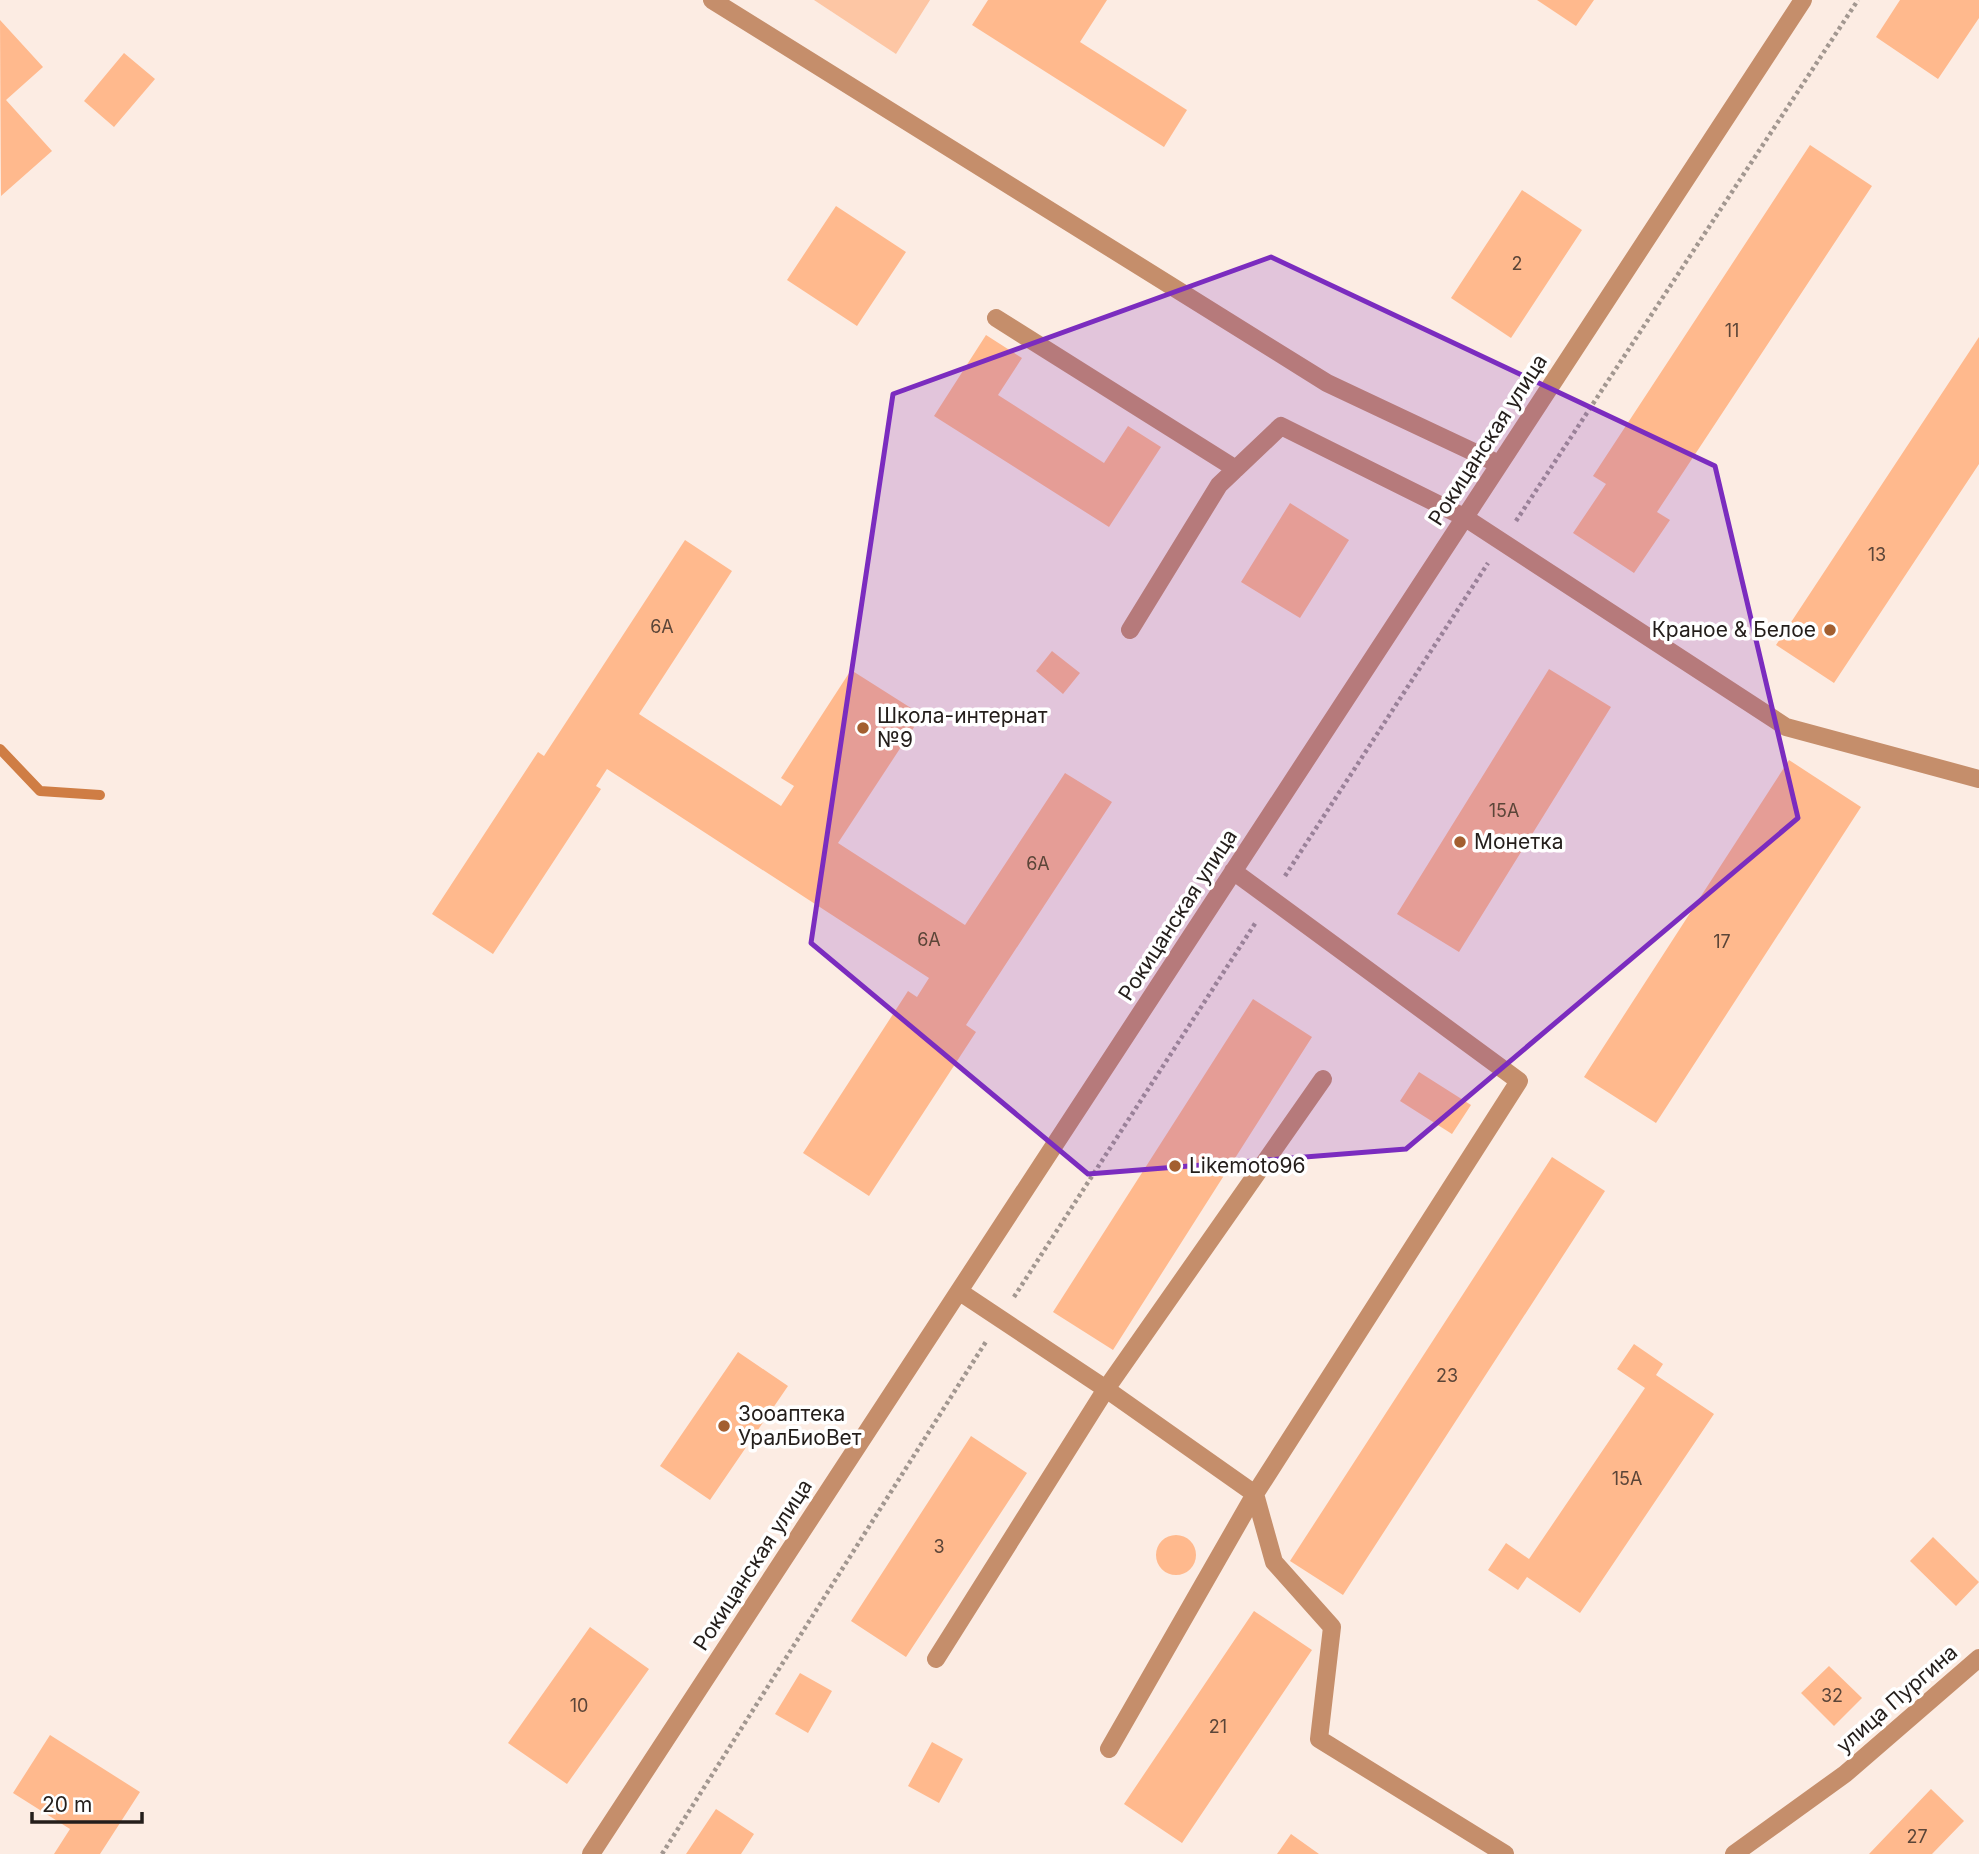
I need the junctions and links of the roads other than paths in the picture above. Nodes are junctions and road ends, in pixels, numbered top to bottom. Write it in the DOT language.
graph roads {
  1 [pos="712,0"];
  2 [pos="1803,0"];
  3 [pos="996,318"];
  4 [pos="1499,464"];
  5 [pos="1236,469"];
  6 [pos="1464,517"];
  7 [pos="1130,630"];
  8 [pos="1979,779"];
  9 [pos="1233,871"];
  10 [pos="1323,1079"];
  11 [pos="960,1292"];
  12 [pos="1106,1390"];
  13 [pos="1255,1494"];
  14 [pos="1979,1658"];
  15 [pos="936,1659"];
  16 [pos="1109,1749"];
  17 [pos="591,1854"];
  18 [pos="1505,1854"];
  19 [pos="1734,1854"];
  1 -- 4 [label="street"];
  2 -- 4 [label="street, Рокицанская улица"];
  3 -- 5 [label="street"];
  4 -- 6 [label="street, Рокицанская улица"];
  5 -- 6 [label="street"];
  5 -- 7 [label="street"];
  6 -- 8 [label="street"];
  6 -- 9 [label="street, Рокицанская улица"];
  9 -- 11 [label="street, Рокицанская улица"];
  9 -- 13 [label="street"];
  10 -- 12 [label="street"];
  11 -- 12 [label="street"];
  11 -- 17 [label="street, Рокицанская улица"];
  12 -- 13 [label="street"];
  12 -- 15 [label="street"];
  13 -- 16 [label="street"];
  13 -- 18 [label="street"];
  14 -- 19 [label="street, улица Пургина"];
}
